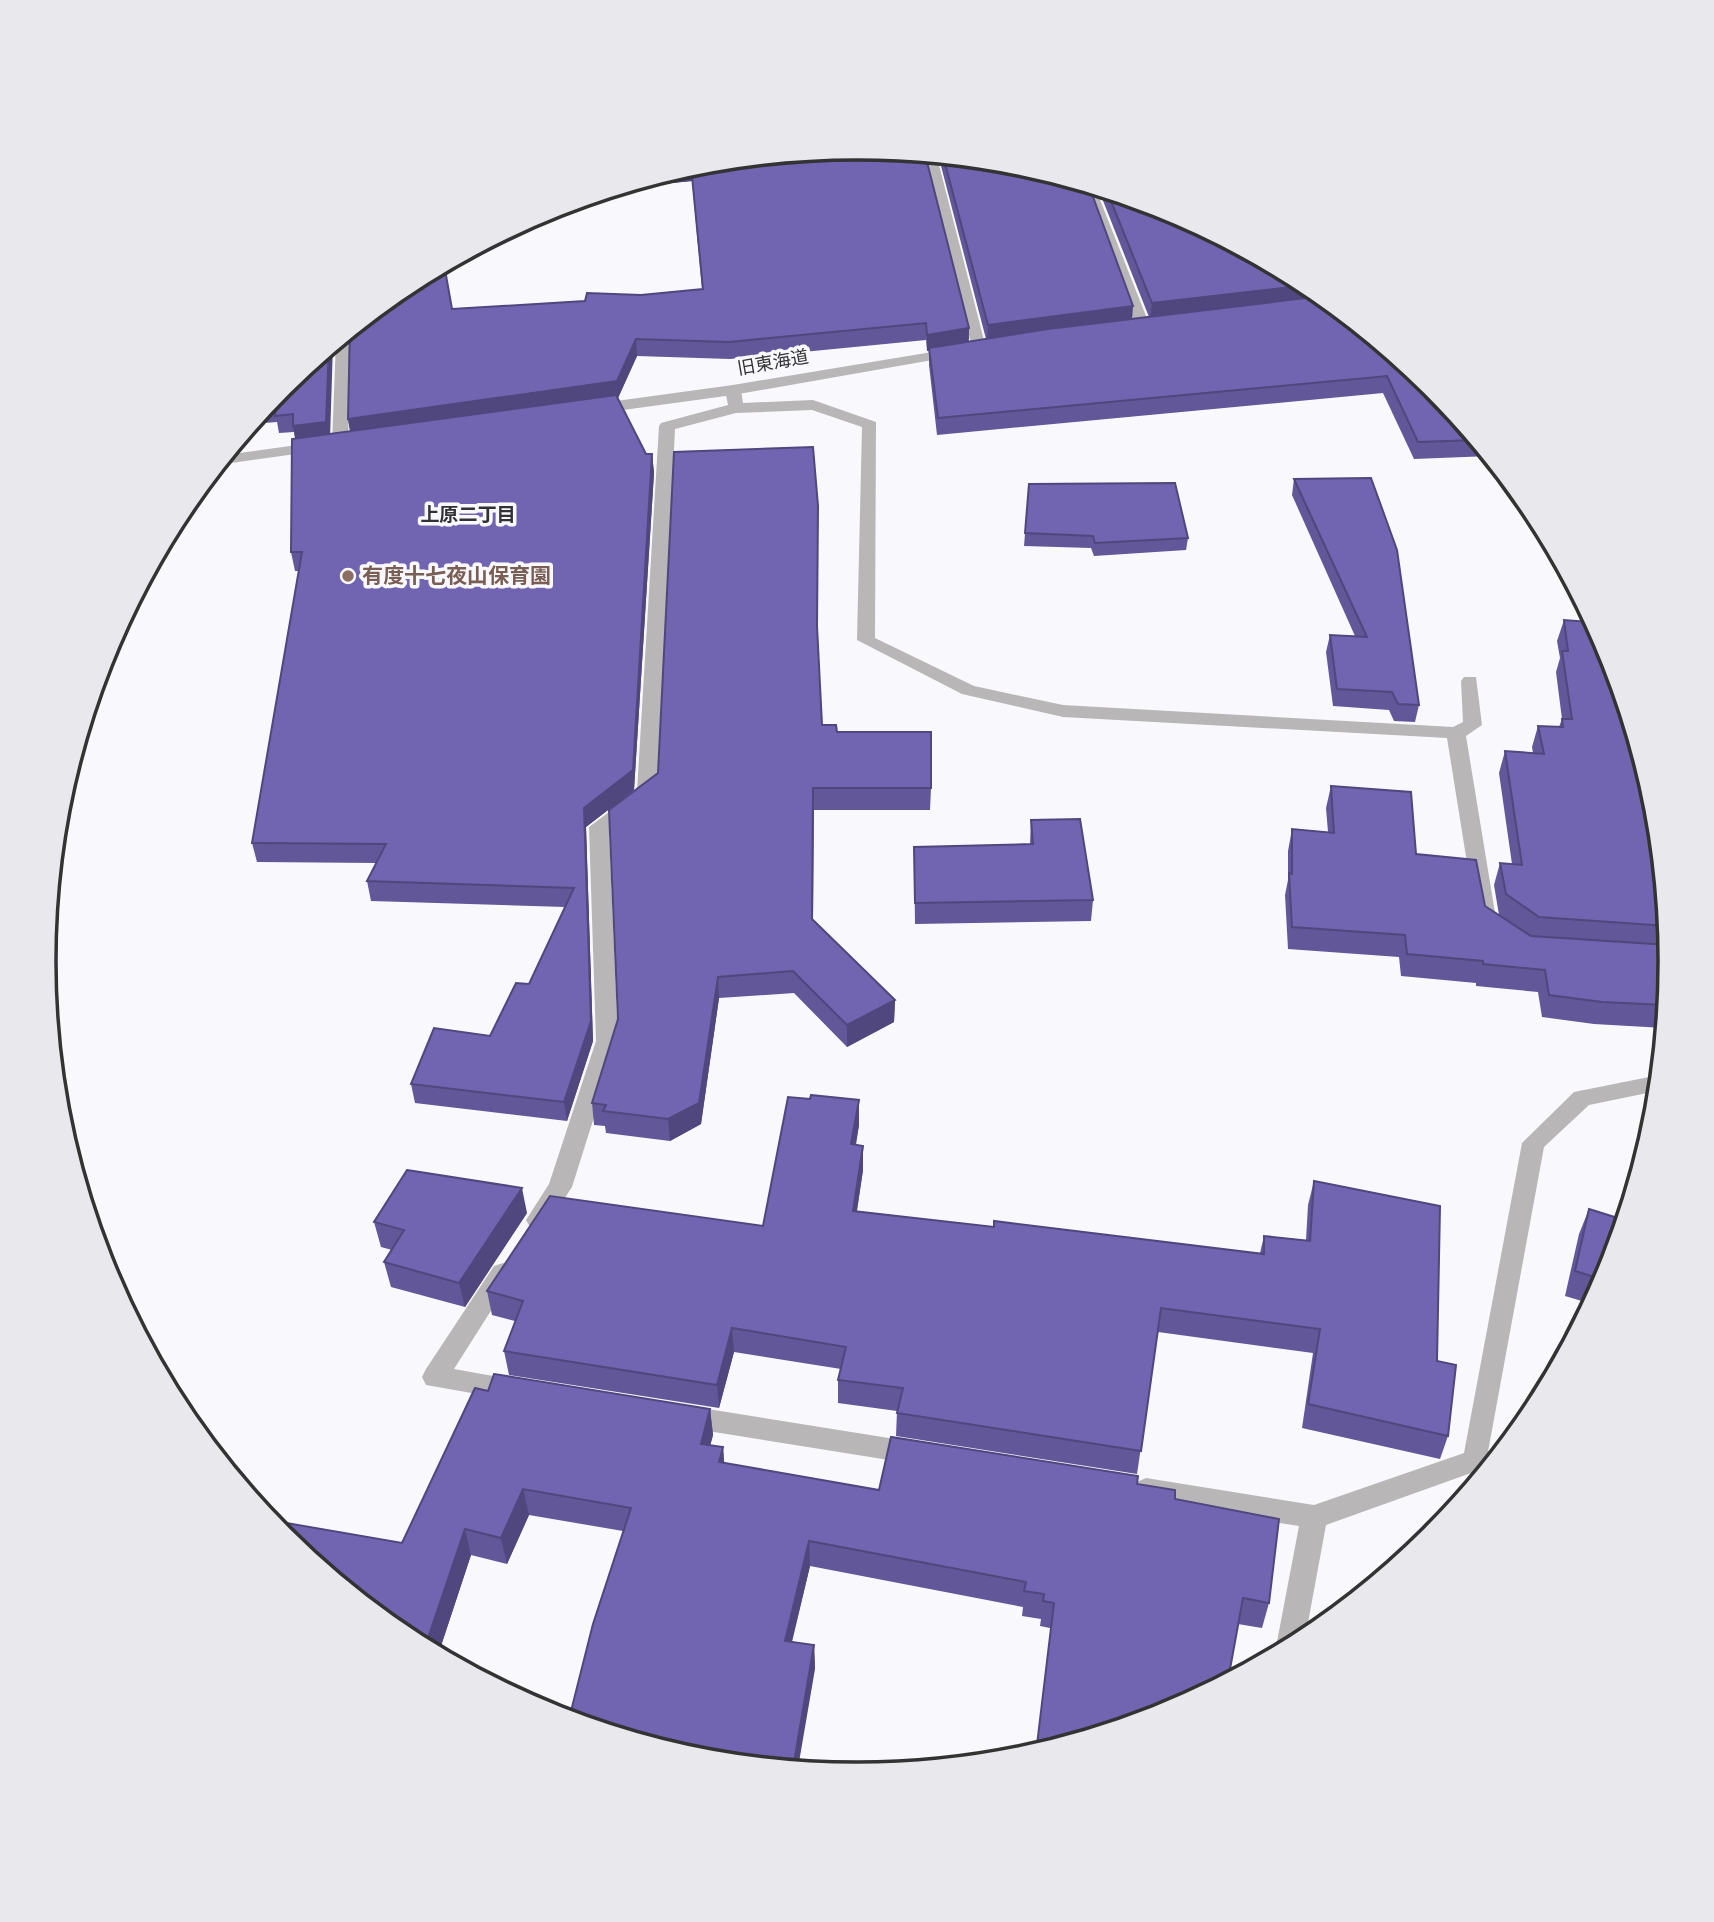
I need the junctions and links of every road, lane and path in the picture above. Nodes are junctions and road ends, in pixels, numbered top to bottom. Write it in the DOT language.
graph roads {
  1 [pos="932,164"];
  2 [pos="1091,196"];
  3 [pos="1143,326"];
  4 [pos="344,346"];
  5 [pos="734,399"];
  6 [pos="584,411"];
  7 [pos="233,459"];
  8 [pos="1470,681"];
  9 [pos="1456,733"];
  10 [pos="1506,935"];
  11 [pos="1648,1085"];
  12 [pos="545,1394"];
  13 [pos="655,1412"];
  14 [pos="929,1456"];
  15 [pos="1121,1486"];
  16 [pos="1314,1517"];
  17 [pos="1293,1633"];
  1 -- 5 [label="street, 旧東海道"];
  2 -- 3 [label="street"];
  4 -- 7 [label="street"];
  5 -- 6 [label="street, 旧東海道"];
  5 -- 9 [label="street"];
  5 -- 12 [label="street"];
  8 -- 9 [label="street"];
  9 -- 10 [label="street"];
  11 -- 16 [label="street"];
  13 -- 14 [label="street"];
  15 -- 16 [label="street"];
  16 -- 17 [label="street"];
}
